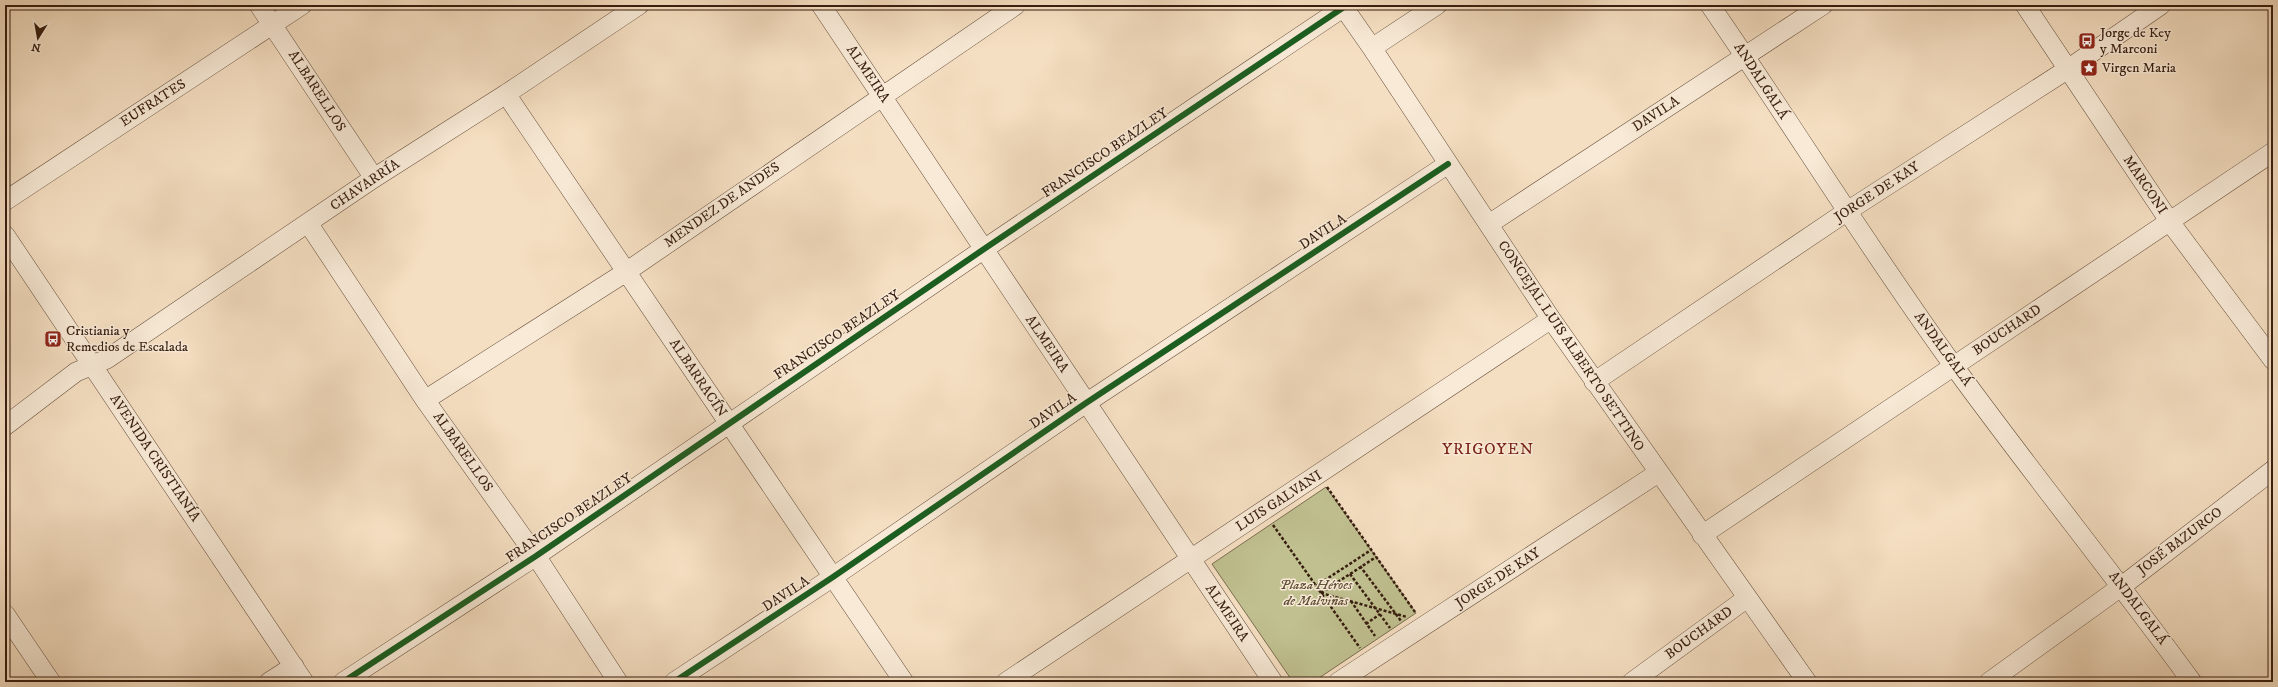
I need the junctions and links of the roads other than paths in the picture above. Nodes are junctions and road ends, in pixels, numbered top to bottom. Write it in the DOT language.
graph roads {
  1 [pos="259,5"];
  2 [pos="302,5"];
  3 [pos="821,5"];
  4 [pos="1016,5"];
  5 [pos="1437,5"];
  6 [pos="1710,5"];
  7 [pos="1823,5"];
  8 [pos="2025,5"];
  9 [pos="2161,5"];
  10 [pos="634,6"];
  11 [pos="1343,6"];
  12 [pos="273,25"];
  13 [pos="1372,48"];
  14 [pos="1745,56"];
  15 [pos="2068,69"];
  16 [pos="506,94"];
  17 [pos="882,95"];
  18 [pos="2273,152"];
  19 [pos="1448,164"];
  20 [pos="374,178"];
  21 [pos="5,201"];
  22 [pos="1846,212"];
  23 [pos="2170,222"];
  24 [pos="308,223"];
  25 [pos="1489,224"];
  26 [pos="5,235"];
  27 [pos="984,249"];
  28 [pos="626,272"];
  29 [pos="1551,318"];
  30 [pos="2273,360"];
  31 [pos="92,365"];
  32 [pos="1953,366"];
  33 [pos="1594,382"];
  34 [pos="426,400"];
  35 [pos="1086,403"];
  36 [pos="729,423"];
  37 [pos="5,426"];
  38 [pos="2273,470"];
  39 [pos="1658,473"];
  40 [pos="1702,535"];
  41 [pos="536,556"];
  42 [pos="1190,559"];
  43 [pos="833,577"];
  44 [pos="2122,586"];
  45 [pos="1747,598"];
  46 [pos="5,614"];
  47 [pos="294,666"];
  48 [pos="51,682"];
  49 [pos="269,682"];
  50 [pos="304,682"];
  51 [pos="343,682"];
  52 [pos="618,682"];
  53 [pos="674,682"];
  54 [pos="904,682"];
  55 [pos="1006,682"];
  56 [pos="1273,682"];
  57 [pos="1338,682"];
  58 [pos="1632,682"];
  59 [pos="1808,682"];
  60 [pos="1989,682"];
  61 [pos="2192,682"];
  1 -- 12 [label="street, ALBARELLOS"];
  2 -- 12 [label="street, EUFRATES"];
  3 -- 17 [label="street, ALMEIRA"];
  4 -- 17 [label="street, MENDEZ DE ANDES"];
  5 -- 13 [label="street"];
  6 -- 14 [label="street, ANDALGALÁ"];
  7 -- 14 [label="street, DAVILA"];
  8 -- 15 [label="street, MARCONI"];
  9 -- 15 [label="street, JORGE DE KAY"];
  10 -- 16 [label="street, CHAVARRÍA"];
  11 -- 13 [label="street, CONCEJAL LUIS ALBERTO SETTINO"];
  11 -- 27 [label="street, FRANCISCO BEAZLEY"];
  12 -- 20 [label="street, ALBARELLOS"];
  12 -- 21 [label="street, EUFRATES"];
  13 -- 19 [label="street, CONCEJAL LUIS ALBERTO SETTINO"];
  14 -- 22 [label="street, ANDALGALÁ"];
  14 -- 25 [label="street, DAVILA"];
  15 -- 22 [label="street, JORGE DE KAY"];
  15 -- 23 [label="street, MARCONI"];
  16 -- 20 [label="street, CHAVARRÍA"];
  16 -- 28 [label="street, ALBARRACÍN"];
  17 -- 27 [label="street, ALMEIRA"];
  17 -- 28 [label="street, MENDEZ DE ANDES"];
  18 -- 23 [label="street, BOUCHARD"];
  19 -- 25 [label="street, CONCEJAL LUIS ALBERTO SETTINO"];
  19 -- 35 [label="street, DAVILA"];
  20 -- 24 [label="street, CHAVARRÍA"];
  22 -- 32 [label="street, ANDALGALÁ"];
  22 -- 33 [label="street, JORGE DE KAY"];
  23 -- 30 [label="street, MARCONI"];
  23 -- 32 [label="street, BOUCHARD"];
  24 -- 31 [label="street, CHAVARRÍA"];
  24 -- 34 [label="street, ALBARELLOS"];
  25 -- 29 [label="street, CONCEJAL LUIS ALBERTO SETTINO"];
  26 -- 31 [label="street, AVENIDA CRISTIANÍA"];
  27 -- 35 [label="street, ALMEIRA"];
  27 -- 36 [label="street, FRANCISCO BEAZLEY"];
  28 -- 34 [label="street, MENDEZ DE ANDES"];
  28 -- 36 [label="street, ALBARRACÍN"];
  29 -- 33 [label="street, CONCEJAL LUIS ALBERTO SETTINO"];
  29 -- 42 [label="street, LUIS GALVANI"];
  31 -- 37 [label="street, CHAVARRÍA"];
  31 -- 47 [label="street, AVENIDA CRISTIANÍA"];
  32 -- 40 [label="street, BOUCHARD"];
  32 -- 44 [label="street, ANDALGALÁ"];
  33 -- 39 [label="street, CONCEJAL LUIS ALBERTO SETTINO"];
  34 -- 41 [label="street, ALBARELLOS"];
  35 -- 42 [label="street, ALMEIRA"];
  35 -- 43 [label="street, DAVILA"];
  36 -- 41 [label="street, FRANCISCO BEAZLEY"];
  36 -- 43 [label="street, ALBARRACÍN"];
  38 -- 44 [label="street, JOSÉ BAZURCO"];
  39 -- 40 [label="street, CONCEJAL LUIS ALBERTO SETTINO"];
  39 -- 57 [label="street, JORGE DE KAY"];
  40 -- 45 [label="street, CONCEJAL LUIS ALBERTO SETTINO"];
  41 -- 51 [label="street, FRANCISCO BEAZLEY"];
  41 -- 52 [label="street, ALBARELLOS"];
  42 -- 55 [label="street, LUIS GALVANI"];
  42 -- 56 [label="street, ALMEIRA"];
  43 -- 53 [label="street, DAVILA"];
  43 -- 54 [label="street, ALBARRACÍN"];
  44 -- 60 [label="street, JOSÉ BAZURCO"];
  44 -- 61 [label="street, ANDALGALÁ"];
  45 -- 58 [label="street, BOUCHARD"];
  45 -- 59 [label="street, CONCEJAL LUIS ALBERTO SETTINO"];
  46 -- 48 [label="street"];
  47 -- 49 [label="street"];
  47 -- 50 [label="street, AVENIDA CRISTIANÍA"];
}
